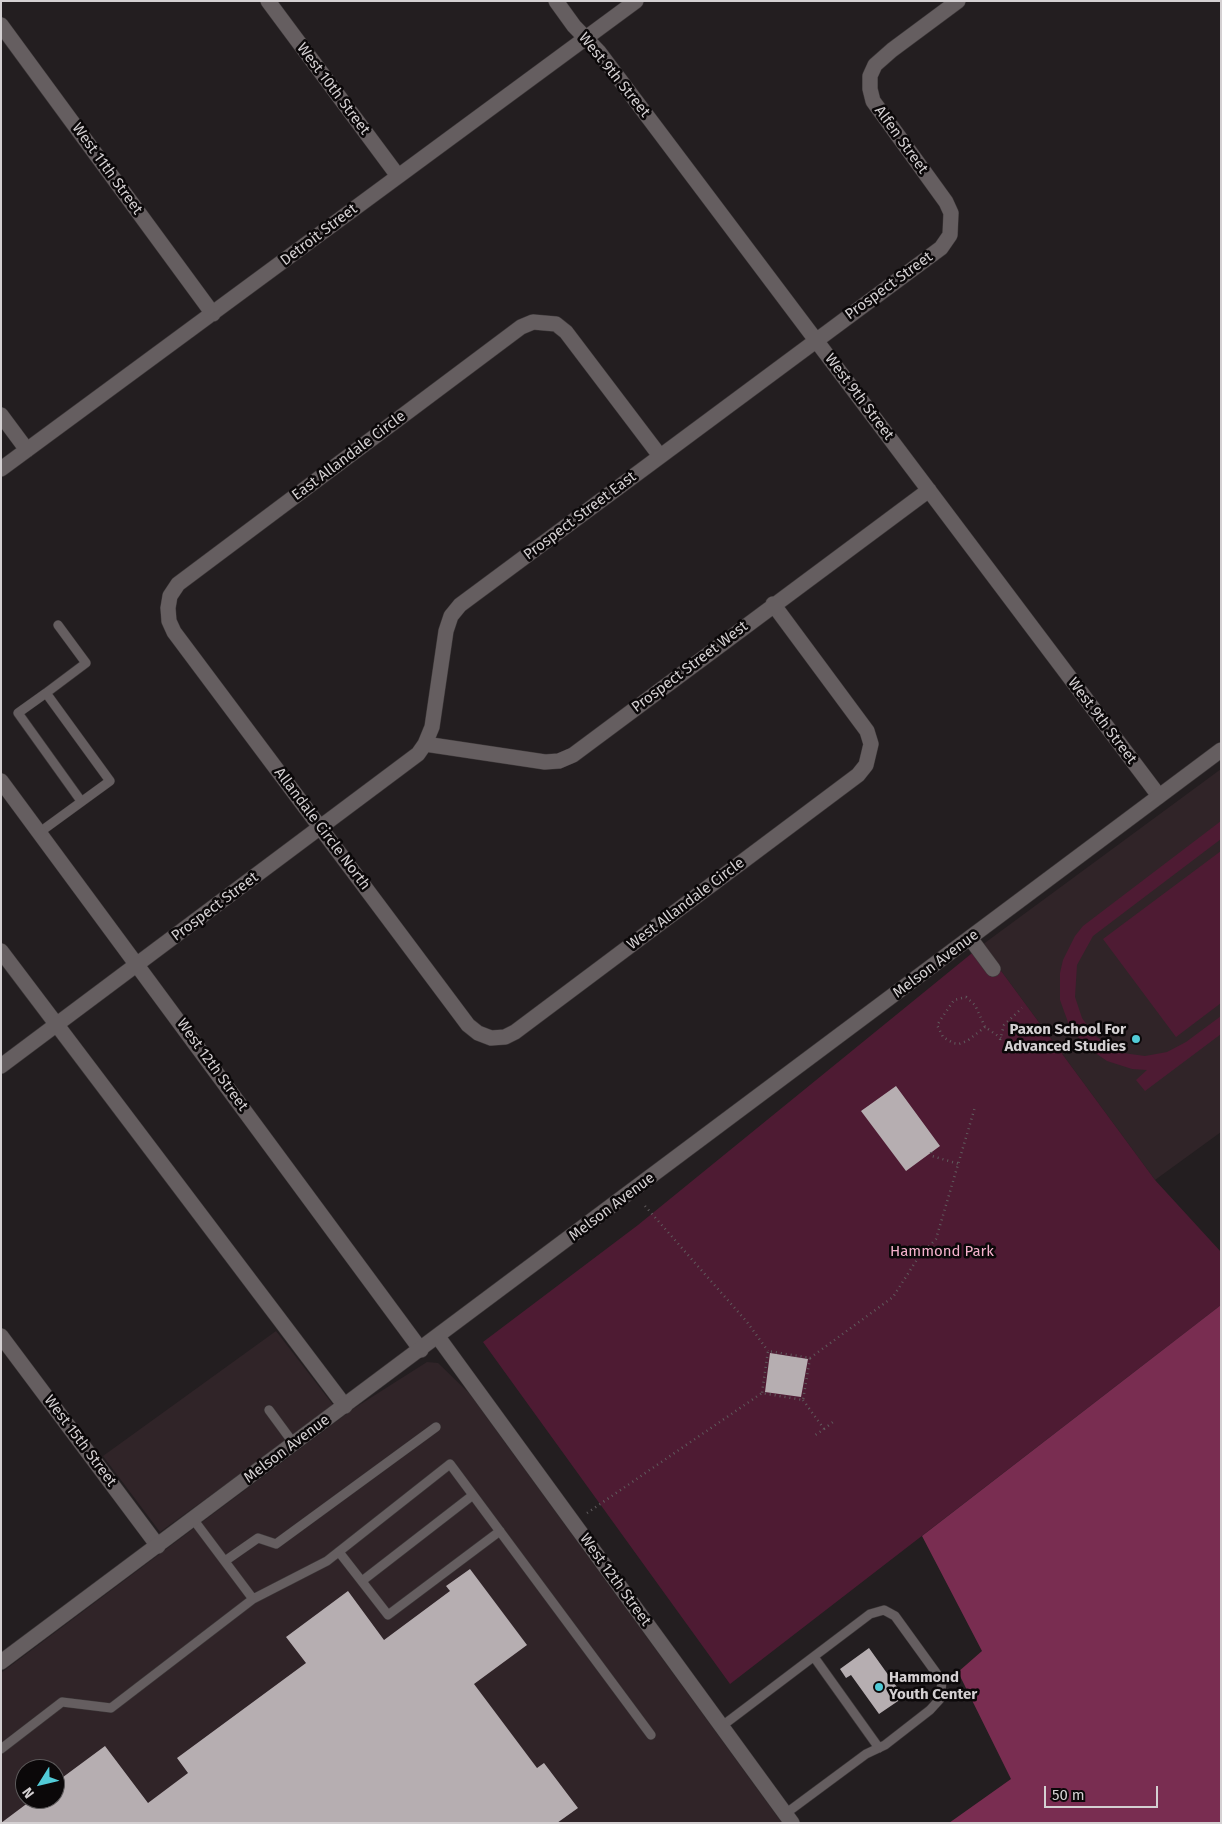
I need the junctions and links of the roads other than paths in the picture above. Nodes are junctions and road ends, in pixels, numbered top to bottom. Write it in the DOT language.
graph roads {
  1 [pos="268,1"];
  2 [pos="556,1"];
  3 [pos="636,1"];
  4 [pos="958,1"];
  5 [pos="1,25"];
  6 [pos="585,38"];
  7 [pos="398,176"];
  8 [pos="952,224"];
  9 [pos="213,314"];
  10 [pos="816,340"];
  11 [pos="1,415"];
  12 [pos="27,450"];
  13 [pos="660,456"];
  14 [pos="1,469"];
  15 [pos="929,490"];
  16 [pos="773,604"];
  17 [pos="168,608"];
  18 [pos="58,625"];
  19 [pos="46,694"];
  20 [pos="425,744"];
  21 [pos="1221,750"];
  22 [pos="1,781"];
  23 [pos="1159,796"];
  24 [pos="81,801"];
  25 [pos="321,828"];
  26 [pos="40,832"];
  27 [pos="970,938"];
  28 [pos="1,951"];
  29 [pos="138,965"];
  30 [pos="993,968"];
  31 [pos="57,1025"];
  32 [pos="491,1038"];
  33 [pos="1,1066"];
  34 [pos="1,1336"];
  35 [pos="438,1337"];
  36 [pos="422,1350"];
  37 [pos="345,1406"];
  38 [pos="269,1410"];
  39 [pos="436,1427"];
  40 [pos="294,1444"];
  41 [pos="473,1495"];
  42 [pos="193,1519"];
  43 [pos="500,1531"];
  44 [pos="158,1546"];
  45 [pos="339,1552"];
  46 [pos="225,1561"];
  47 [pos="362,1581"];
  48 [pos="253,1599"];
  49 [pos="814,1657"];
  50 [pos="1,1662"];
  51 [pos="722,1726"];
  52 [pos="651,1735"];
  53 [pos="879,1748"];
  54 [pos="1,1749"];
  55 [pos="788,1818"];
  1 -- 7 [label="street, West 10th Street"];
  2 -- 6 [label="street, West 9th Street"];
  3 -- 6 [label="street, Detroit Street"];
  4 -- 8 [label="street, Alfen Street"];
  5 -- 9 [label="street, West 11th Street"];
  6 -- 7 [label="street, Detroit Street"];
  6 -- 10 [label="street, West 9th Street"];
  7 -- 9 [label="street, Detroit Street"];
  8 -- 10 [label="street, Prospect Street"];
  9 -- 12 [label="street, Detroit Street"];
  10 -- 13 [label="street, Prospect Street East"];
  10 -- 15 [label="street, West 9th Street"];
  11 -- 12 [label="street"];
  12 -- 14 [label="street, Detroit Street"];
  13 -- 17 [label="street, East Allandale Circle"];
  13 -- 20 [label="street, Prospect Street East"];
  15 -- 16 [label="street, Prospect Street West"];
  15 -- 23 [label="street, West 9th Street"];
  16 -- 20 [label="street, Prospect Street West"];
  16 -- 32 [label="street, West Allandale Circle"];
  17 -- 25 [label="street, Allandale Circle North"];
  18 -- 19 [label="lane"];
  19 -- 24 [label="lane"];
  19 -- 24 [label="lane"];
  20 -- 25 [label="street, Prospect Street"];
  21 -- 23 [label="street, Melson Avenue"];
  22 -- 26 [label="street, West 12th Street"];
  23 -- 27 [label="street, Melson Avenue"];
  24 -- 26 [label="lane"];
  25 -- 29 [label="street, Prospect Street"];
  25 -- 32 [label="street, Allandale Circle North"];
  26 -- 29 [label="street, West 12th Street"];
  27 -- 30 [label="street"];
  27 -- 35 [label="street, Melson Avenue"];
  28 -- 31 [label="street"];
  29 -- 31 [label="street, Prospect Street"];
  29 -- 36 [label="street, West 12th Street"];
  31 -- 33 [label="street, Prospect Street"];
  31 -- 37 [label="street"];
  34 -- 44 [label="street, West 15th Street"];
  35 -- 36 [label="street, Melson Avenue"];
  35 -- 51 [label="street, West 12th Street"];
  36 -- 37 [label="street, Melson Avenue"];
  37 -- 40 [label="street, Melson Avenue"];
  38 -- 40 [label="lane"];
  39 -- 46 [label="lane"];
  40 -- 42 [label="street, Melson Avenue"];
  41 -- 43 [label="lane"];
  41 -- 45 [label="lane"];
  41 -- 47 [label="lane"];
  42 -- 44 [label="street, Melson Avenue"];
  42 -- 46 [label="lane"];
  43 -- 47 [label="lane"];
  43 -- 52 [label="lane"];
  44 -- 50 [label="street, Melson Avenue"];
  45 -- 47 [label="lane"];
  45 -- 48 [label="lane"];
  46 -- 48 [label="lane"];
  48 -- 54 [label="lane"];
  49 -- 51 [label="lane"];
  49 -- 53 [label="lane"];
  49 -- 53 [label="lane"];
  51 -- 55 [label="street, West 12th Street"];
  53 -- 55 [label="lane"];
}
